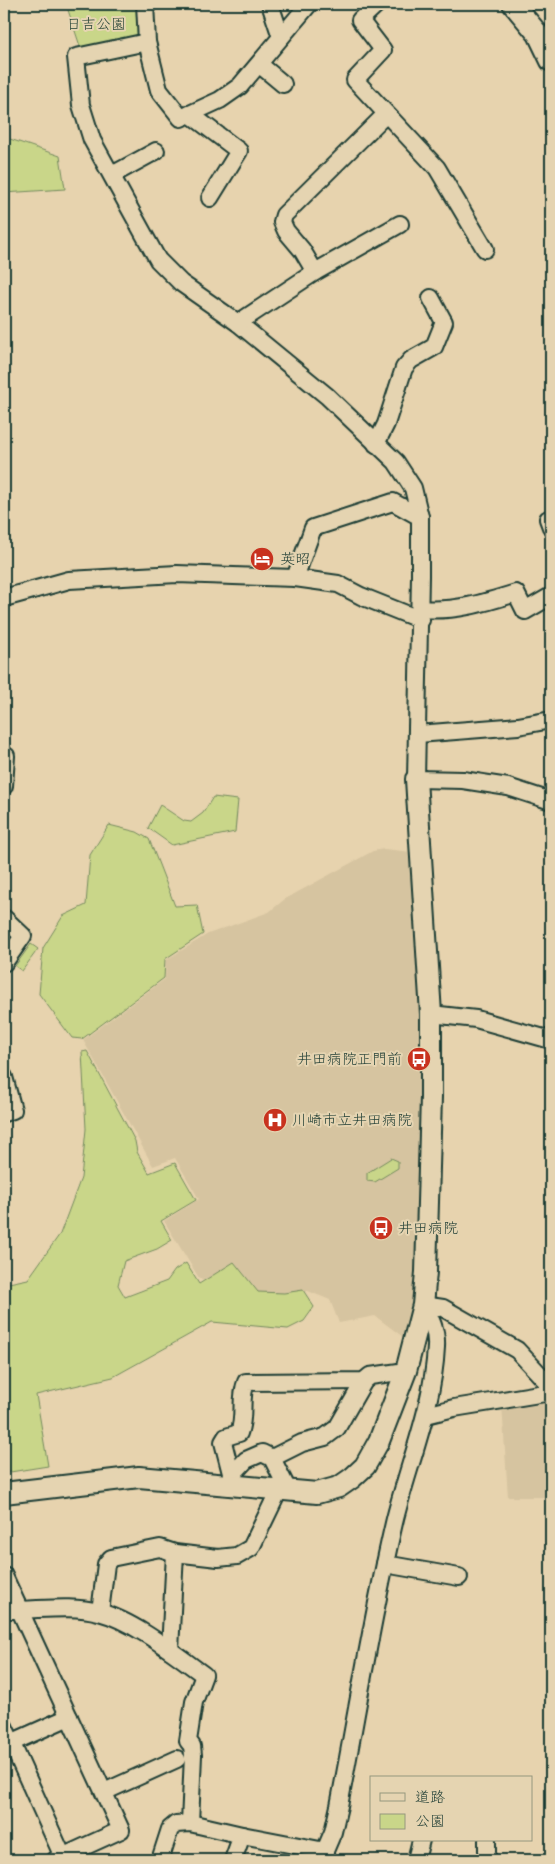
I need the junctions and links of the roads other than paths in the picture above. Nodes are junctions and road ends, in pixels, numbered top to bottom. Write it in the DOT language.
graph roads {
  1 [pos="145,4"];
  2 [pos="270,4"];
  3 [pos="309,4"];
  4 [pos="378,4"];
  5 [pos="513,4"];
  6 [pos="281,37"];
  7 [pos="147,42"];
  8 [pos="551,61"];
  9 [pos="259,64"];
  10 [pos="283,84"];
  11 [pos="190,114"];
  12 [pos="386,114"];
  13 [pos="156,151"];
  14 [pos="112,175"];
  15 [pos="210,198"];
  16 [pos="400,224"];
  17 [pos="485,249"];
  18 [pos="316,272"];
  19 [pos="431,298"];
  20 [pos="238,323"];
  21 [pos="376,444"];
  22 [pos="420,516"];
  23 [pos="295,578"];
  24 [pos="551,596"];
  25 [pos="4,598"];
  26 [pos="420,614"];
  27 [pos="551,720"];
  28 [pos="418,734"];
  29 [pos="4,755"];
  30 [pos="416,779"];
  31 [pos="4,786"];
  32 [pos="551,801"];
  33 [pos="4,918"];
  34 [pos="4,963"];
  35 [pos="431,1014"];
  36 [pos="551,1040"];
  37 [pos="4,1077"];
  38 [pos="4,1113"];
  39 [pos="423,1305"];
  40 [pos="406,1371"];
  41 [pos="364,1381"];
  42 [pos="550,1382"];
  43 [pos="426,1415"];
  44 [pos="272,1458"];
  45 [pos="233,1480"];
  46 [pos="284,1490"];
  47 [pos="4,1493"];
  48 [pos="175,1553"];
  49 [pos="385,1564"];
  50 [pos="4,1576"];
  51 [pos="459,1577"];
  52 [pos="12,1610"];
  53 [pos="100,1612"];
  54 [pos="170,1650"];
  55 [pos="69,1717"];
  56 [pos="4,1726"];
  57 [pos="8,1744"];
  58 [pos="178,1759"];
  59 [pos="104,1792"];
  60 [pos="190,1822"];
  61 [pos="242,1835"];
  62 [pos="420,1842"];
  63 [pos="487,1842"];
  64 [pos="323,1856"];
  65 [pos="59,1859"];
  66 [pos="160,1860"];
  67 [pos="233,1860"];
  68 [pos="416,1860"];
  69 [pos="487,1860"];
  1 -- 7 [label="street"];
  2 -- 6 [label="street"];
  3 -- 6 [label="street"];
  4 -- 12 [label="street"];
  5 -- 8 [label="street"];
  6 -- 9 [label="street"];
  7 -- 11 [label="street"];
  7 -- 14 [label="street"];
  9 -- 10 [label="street"];
  9 -- 11 [label="street"];
  11 -- 15 [label="street"];
  12 -- 17 [label="street"];
  12 -- 18 [label="street"];
  13 -- 14 [label="street"];
  14 -- 20 [label="street"];
  16 -- 18 [label="street"];
  18 -- 20 [label="street"];
  19 -- 21 [label="street"];
  20 -- 21 [label="street"];
  21 -- 22 [label="street"];
  22 -- 23 [label="street"];
  22 -- 26 [label="street"];
  23 -- 25 [label="street"];
  23 -- 26 [label="street"];
  24 -- 26 [label="street"];
  26 -- 28 [label="street"];
  27 -- 28 [label="street"];
  28 -- 30 [label="street"];
  29 -- 31 [label="street"];
  30 -- 32 [label="street"];
  30 -- 35 [label="street"];
  33 -- 34 [label="street"];
  35 -- 36 [label="street"];
  35 -- 39 [label="street"];
  37 -- 38 [label="street"];
  39 -- 40 [label="street"];
  39 -- 42 [label="street"];
  39 -- 43 [label="street"];
  40 -- 41 [label="street"];
  40 -- 46 [label="street"];
  41 -- 44 [label="street"];
  41 -- 45 [label="street"];
  42 -- 43 [label="street"];
  43 -- 49 [label="street"];
  44 -- 45 [label="street"];
  44 -- 46 [label="street"];
  45 -- 46 [label="street"];
  45 -- 47 [label="street"];
  46 -- 48 [label="street"];
  48 -- 53 [label="street"];
  48 -- 54 [label="street"];
  49 -- 51 [label="street"];
  49 -- 64 [label="street"];
  50 -- 52 [label="street"];
  52 -- 53 [label="street"];
  52 -- 55 [label="street"];
  53 -- 54 [label="street"];
  54 -- 60 [label="street"];
  55 -- 57 [label="street"];
  55 -- 59 [label="street"];
  56 -- 57 [label="street"];
  57 -- 65 [label="street"];
  58 -- 59 [label="street"];
  59 -- 65 [label="street"];
  60 -- 61 [label="street"];
  60 -- 66 [label="street"];
  61 -- 64 [label="street"];
  61 -- 67 [label="street"];
  62 -- 68 [label="street"];
  63 -- 69 [label="street"];
}
